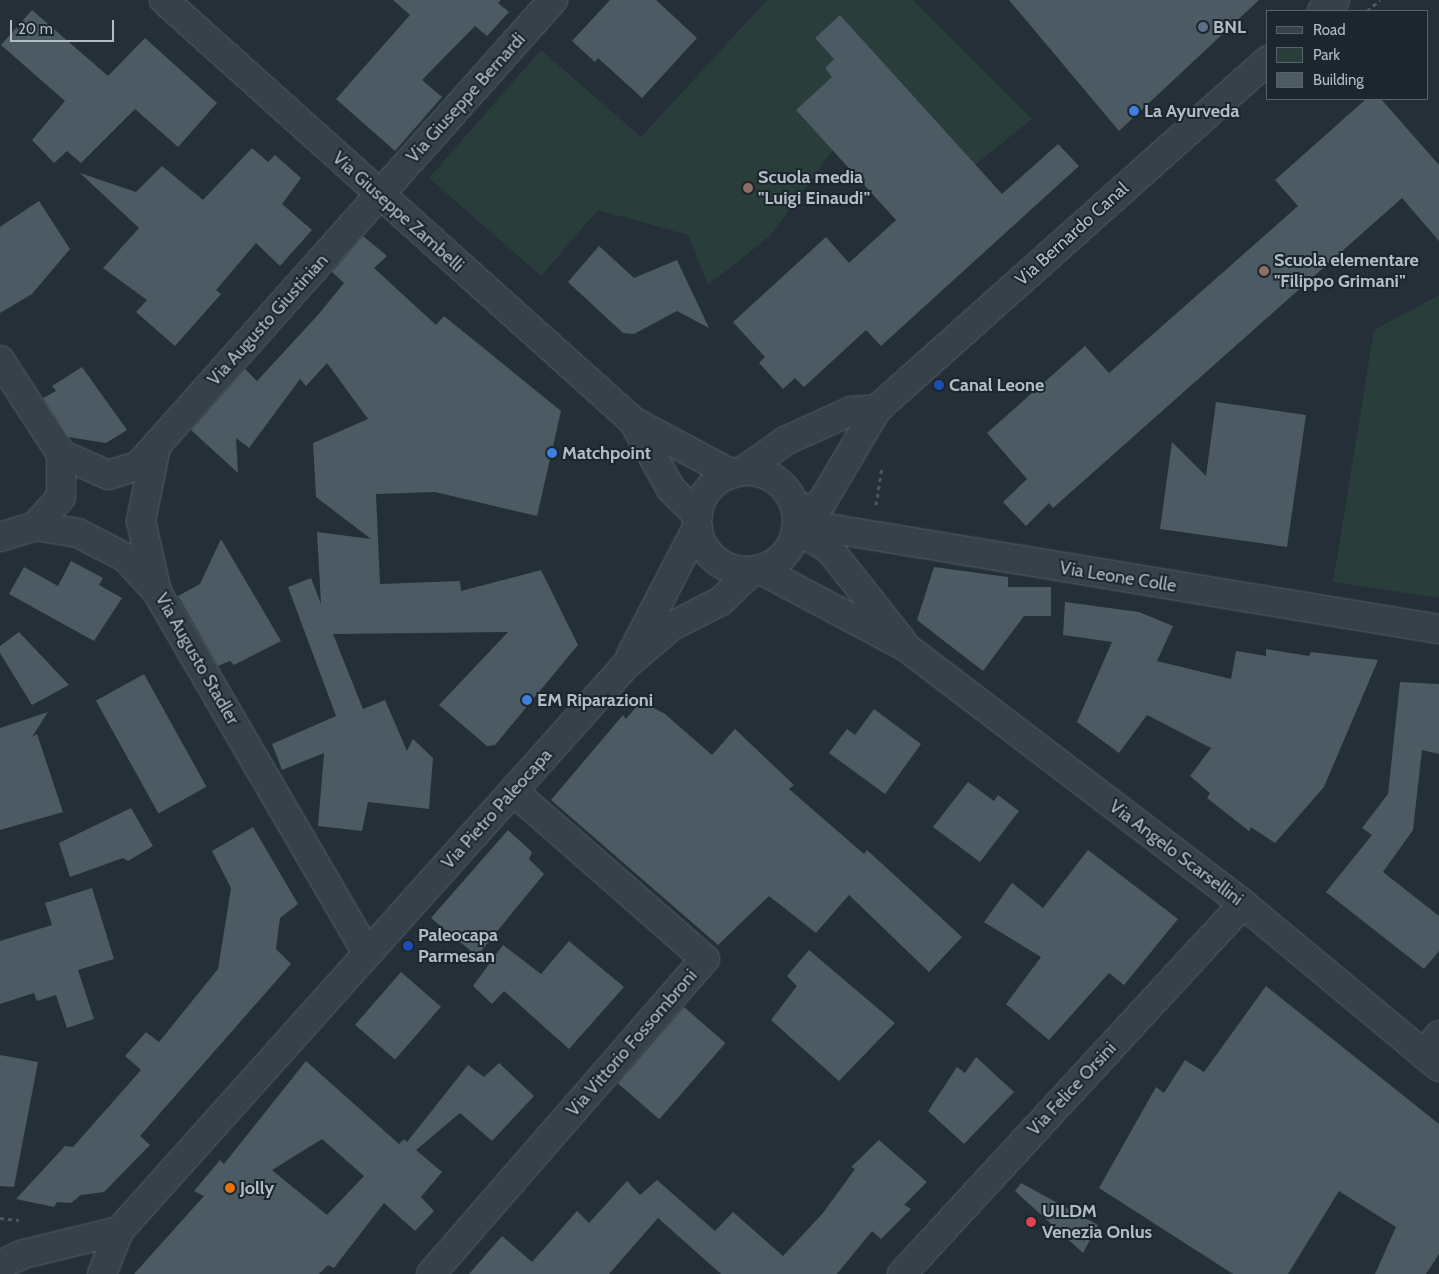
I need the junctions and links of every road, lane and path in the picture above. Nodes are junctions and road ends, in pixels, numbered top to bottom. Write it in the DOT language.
graph roads {
  1 [pos="164,0"];
  2 [pos="553,0"];
  3 [pos="1335,0"];
  4 [pos="1380,0"];
  5 [pos="1323,10"];
  6 [pos="1368,10"];
  7 [pos="1266,62"];
  8 [pos="379,195"];
  9 [pos="0,360"];
  10 [pos="877,409"];
  11 [pos="633,421"];
  12 [pos="156,445"];
  13 [pos="61,454"];
  14 [pos="882,460"];
  15 [pos="737,472"];
  16 [pos="875,509"];
  17 [pos="698,521"];
  18 [pos="797,522"];
  19 [pos="35,526"];
  20 [pos="0,537"];
  21 [pos="756,570"];
  22 [pos="157,592"];
  23 [pos="1439,629"];
  24 [pos="906,646"];
  25 [pos="626,665"];
  26 [pos="514,792"];
  27 [pos="1243,904"];
  28 [pos="367,952"];
  29 [pos="1434,1052"];
  30 [pos="119,1231"];
  31 [pos="0,1265"];
  32 [pos="102,1274"];
  33 [pos="431,1274"];
  34 [pos="902,1274"];
  1 -- 8 [label="street, Via Giuseppe Zambelli"];
  2 -- 8 [label="street, Via Giuseppe Bernardi"];
  3 -- 5 [label="street"];
  4 -- 6 [label="path"];
  7 -- 10 [label="street, Via Bernardo Canal"];
  8 -- 11 [label="street, Via Giuseppe Zambelli"];
  8 -- 12 [label="street, Via Augusto Giustinian"];
  9 -- 13 [label="street"];
  10 -- 15 [label="street"];
  10 -- 18 [label="street, Via Bernardo Canal"];
  11 -- 15 [label="street, Via Giuseppe Zambelli"];
  11 -- 17 [label="street, Via Giuseppe Zambelli"];
  12 -- 13 [label="street"];
  12 -- 22 [label="street, Via Augusto Stadler"];
  13 -- 19 [label="street"];
  14 -- 16 [label="path"];
  15 -- 17 [label="street"];
  15 -- 18 [label="street"];
  17 -- 21 [label="street"];
  17 -- 25 [label="street, Via Pietro Paleocapa"];
  18 -- 21 [label="street"];
  18 -- 23 [label="street, Via Leone Colle"];
  18 -- 24 [label="street, Via Angelo Scarsellini"];
  19 -- 20 [label="street"];
  19 -- 22 [label="street"];
  21 -- 24 [label="street, Via Angelo Scarsellini"];
  21 -- 25 [label="street, Via Pietro Paleocapa"];
  22 -- 28 [label="street, Via Augusto Stadler"];
  24 -- 27 [label="street, Via Angelo Scarsellini"];
  25 -- 26 [label="street, Via Pietro Paleocapa"];
  26 -- 28 [label="street, Via Pietro Paleocapa"];
  26 -- 33 [label="street, Via Vittorio Fossombroni"];
  27 -- 29 [label="street, Via Angelo Scarsellini"];
  27 -- 34 [label="street, Via Felice Orsini"];
  28 -- 30 [label="street, Via Pietro Paleocapa"];
  30 -- 31 [label="street"];
  30 -- 32 [label="street"];
}
